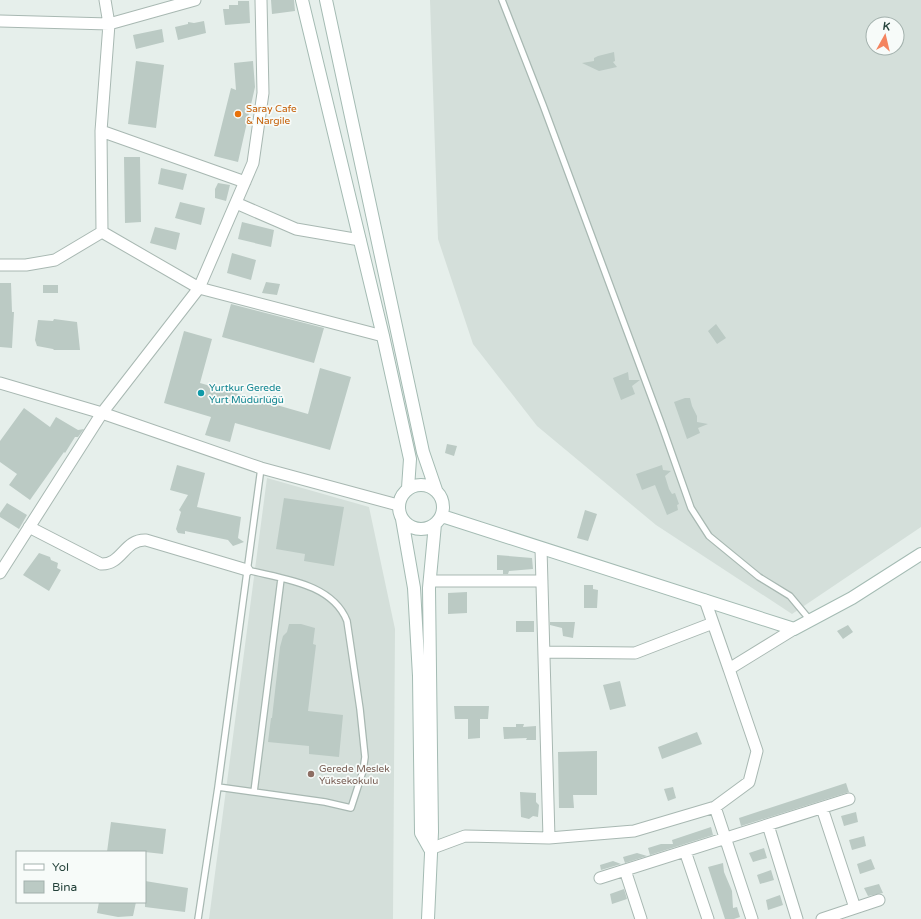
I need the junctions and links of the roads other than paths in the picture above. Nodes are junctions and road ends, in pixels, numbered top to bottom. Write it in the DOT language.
graph roads {
  1 [pos="105,0"];
  2 [pos="195,0"];
  3 [pos="261,0"];
  4 [pos="302,0"];
  5 [pos="326,0"];
  6 [pos="502,0"];
  7 [pos="0,21"];
  8 [pos="109,24"];
  9 [pos="101,131"];
  10 [pos="245,182"];
  11 [pos="236,203"];
  12 [pos="102,232"];
  13 [pos="360,240"];
  14 [pos="0,265"];
  15 [pos="198,288"];
  16 [pos="383,336"];
  17 [pos="0,383"];
  18 [pos="102,413"];
  19 [pos="261,468"];
  20 [pos="408,488"];
  21 [pos="436,490"];
  22 [pos="398,505"];
  23 [pos="402,519"];
  24 [pos="438,520"];
  25 [pos="29,527"];
  26 [pos="541,548"];
  27 [pos="921,554"];
  28 [pos="247,570"];
  29 [pos="0,573"];
  30 [pos="281,579"];
  31 [pos="430,581"];
  32 [pos="542,581"];
  33 [pos="705,600"];
  34 [pos="810,620"];
  35 [pos="713,623"];
  36 [pos="794,629"];
  37 [pos="544,652"];
  38 [pos="729,669"];
  39 [pos="218,787"];
  40 [pos="254,792"];
  41 [pos="849,799"];
  42 [pos="715,807"];
  43 [pos="822,808"];
  44 [pos="768,825"];
  45 [pos="549,838"];
  46 [pos="725,839"];
  47 [pos="430,848"];
  48 [pos="685,851"];
  49 [pos="625,870"];
  50 [pos="600,878"];
  51 [pos="879,900"];
  52 [pos="855,908"];
  53 [pos="198,919"];
  54 [pos="428,919"];
  55 [pos="641,919"];
  56 [pos="708,919"];
  57 [pos="752,919"];
  58 [pos="797,919"];
  59 [pos="822,919"];
  1 -- 8 [label="street"];
  2 -- 8 [label="street"];
  3 -- 10 [label="street"];
  4 -- 13 [label="street"];
  5 -- 21 [label="street"];
  6 -- 34 [label="lane"];
  7 -- 8 [label="street"];
  8 -- 9 [label="street"];
  9 -- 10 [label="street"];
  9 -- 12 [label="street"];
  10 -- 11 [label="street"];
  11 -- 13 [label="street"];
  11 -- 15 [label="street"];
  12 -- 14 [label="street"];
  12 -- 15 [label="street"];
  13 -- 16 [label="street"];
  15 -- 16 [label="street"];
  15 -- 18 [label="street"];
  16 -- 20 [label="street"];
  17 -- 18 [label="street"];
  18 -- 19 [label="street"];
  18 -- 25 [label="street"];
  19 -- 22 [label="street"];
  19 -- 28 [label="lane"];
  20 -- 21 [label="street"];
  20 -- 22 [label="street"];
  21 -- 24 [label="street"];
  22 -- 23 [label="street"];
  23 -- 24 [label="street"];
  23 -- 47 [label="street"];
  24 -- 26 [label="street"];
  24 -- 31 [label="street"];
  25 -- 28 [label="street"];
  25 -- 29 [label="street"];
  26 -- 32 [label="street"];
  26 -- 33 [label="street"];
  27 -- 34 [label="street"];
  28 -- 30 [label="lane"];
  28 -- 39 [label="lane"];
  30 -- 40 [label="lane"];
  30 -- 40 [label="lane"];
  31 -- 32 [label="street"];
  31 -- 47 [label="street"];
  32 -- 37 [label="street"];
  33 -- 35 [label="street"];
  33 -- 36 [label="street"];
  34 -- 36 [label="street"];
  35 -- 37 [label="street"];
  35 -- 38 [label="street"];
  36 -- 38 [label="street"];
  37 -- 45 [label="street"];
  38 -- 42 [label="street"];
  39 -- 40 [label="lane"];
  39 -- 53 [label="lane"];
  41 -- 43 [label="street"];
  42 -- 45 [label="street"];
  42 -- 46 [label="street"];
  43 -- 44 [label="street"];
  43 -- 52 [label="street"];
  44 -- 46 [label="street"];
  44 -- 58 [label="street"];
  45 -- 47 [label="street"];
  46 -- 48 [label="street"];
  46 -- 57 [label="street"];
  47 -- 54 [label="street"];
  48 -- 49 [label="street"];
  48 -- 56 [label="street"];
  49 -- 50 [label="street"];
  49 -- 55 [label="street"];
  51 -- 52 [label="street"];
  52 -- 59 [label="street"];
}
